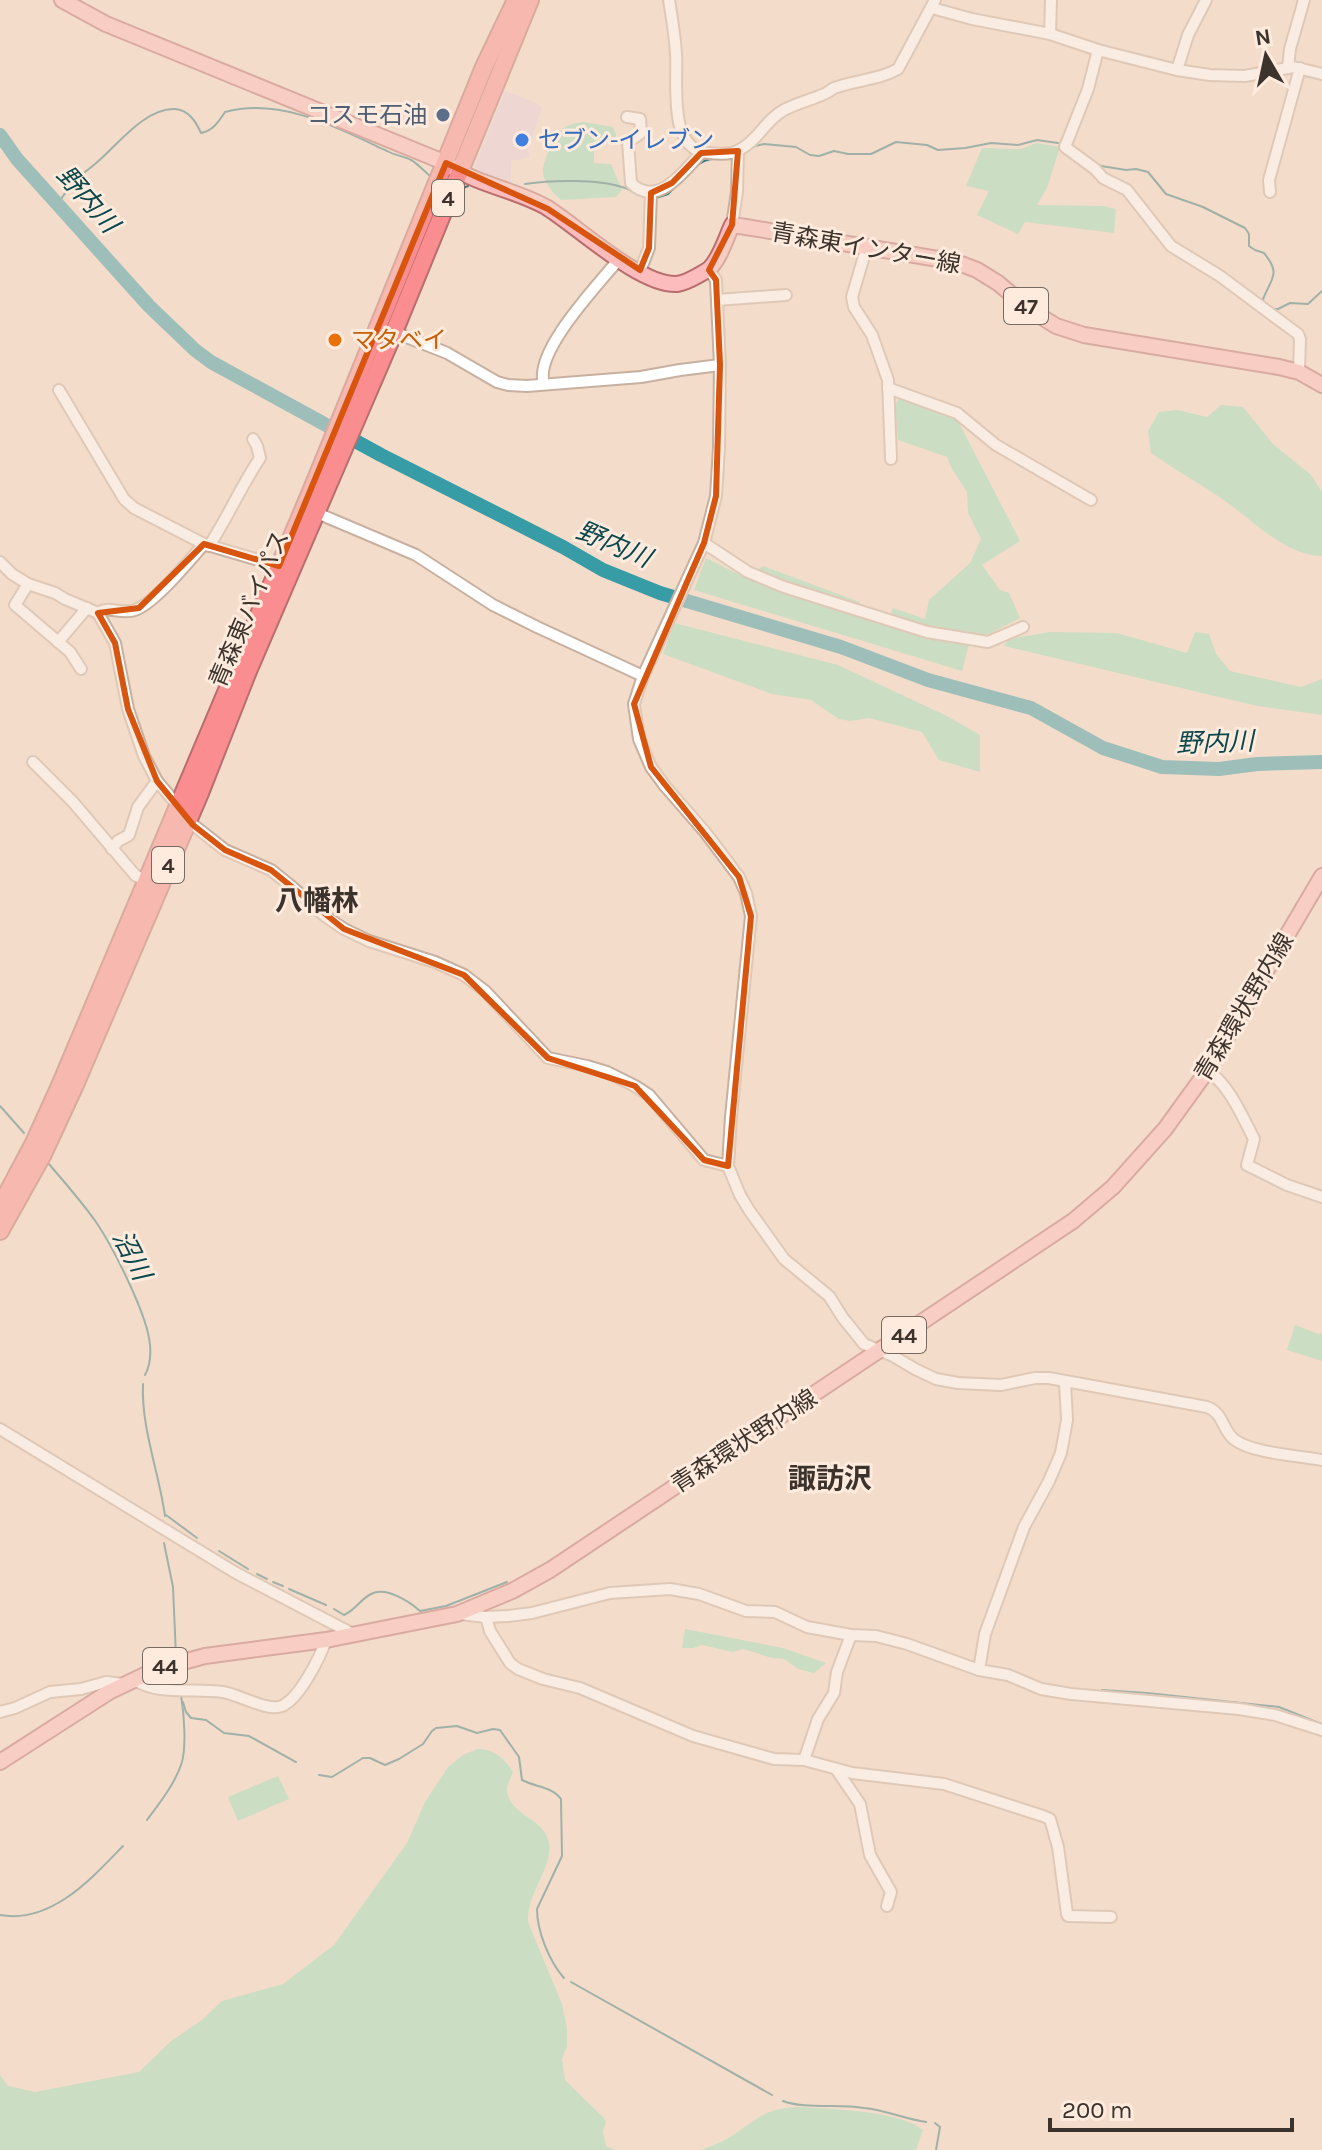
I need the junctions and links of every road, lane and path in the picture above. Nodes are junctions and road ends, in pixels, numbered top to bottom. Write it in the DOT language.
graph roads {
  1 [pos="62,0"];
  2 [pos="516,0"];
  3 [pos="530,0"];
  4 [pos="669,0"];
  5 [pos="1051,0"];
  6 [pos="1206,0"];
  7 [pos="1304,0"];
  8 [pos="934,4"];
  9 [pos="1050,34"];
  10 [pos="1098,50"];
  11 [pos="1294,68"];
  12 [pos="1177,70"];
  13 [pos="1322,74"];
  14 [pos="627,117"];
  15 [pos="738,151"];
  16 [pos="701,153"];
  17 [pos="452,168"];
  18 [pos="1270,192"];
  19 [pos="651,193"];
  20 [pos="732,225"];
  21 [pos="867,246"];
  22 [pos="619,259"];
  23 [pos="709,270"];
  24 [pos="640,271"];
  25 [pos="786,295"];
  26 [pos="717,300"];
  27 [pos="394,332"];
  28 [pos="720,365"];
  29 [pos="1299,372"];
  30 [pos="544,384"];
  31 [pos="1322,385"];
  32 [pos="888,388"];
  33 [pos="59,390"];
  34 [pos="253,439"];
  35 [pos="891,459"];
  36 [pos="320,488"];
  37 [pos="1091,500"];
  38 [pos="317,513"];
  39 [pos="704,543"];
  40 [pos="206,545"];
  41 [pos="0,562"];
  42 [pos="279,566"];
  43 [pos="28,584"];
  44 [pos="92,611"];
  45 [pos="1023,627"];
  46 [pos="58,642"];
  47 [pos="81,669"];
  48 [pos="643,676"];
  49 [pos="33,762"];
  50 [pos="157,781"];
  51 [pos="182,813"];
  52 [pos="112,849"];
  53 [pos="1322,876"];
  54 [pos="146,881"];
  55 [pos="1207,1071"];
  56 [pos="728,1166"];
  57 [pos="1322,1197"];
  58 [pos="0,1207"];
  59 [pos="0,1231"];
  60 [pos="880,1352"];
  61 [pos="1065,1382"];
  62 [pos="0,1429"];
  63 [pos="1322,1460"];
  64 [pos="457,1614"];
  65 [pos="486,1617"];
  66 [pos="353,1634"];
  67 [pos="851,1635"];
  68 [pos="326,1640"];
  69 [pos="979,1670"];
  70 [pos="128,1682"];
  71 [pos="0,1712"];
  72 [pos="1322,1730"];
  73 [pos="804,1760"];
  74 [pos="0,1762"];
  75 [pos="836,1769"];
  76 [pos="887,1906"];
  77 [pos="1111,1917"];
  1 -- 17 [label="main road"];
  2 -- 17 [label="highway, 青森東バイパス / 4"];
  3 -- 17 [label="highway, 青森東バイパス / 4"];
  4 -- 16 [label="street"];
  5 -- 9 [label="street"];
  6 -- 12 [label="street"];
  7 -- 11 [label="street"];
  8 -- 9 [label="street"];
  8 -- 15 [label="street"];
  9 -- 10 [label="street"];
  10 -- 12 [label="street"];
  10 -- 29 [label="street"];
  11 -- 12 [label="street"];
  11 -- 13 [label="street"];
  11 -- 18 [label="street"];
  14 -- 19 [label="street"];
  15 -- 16 [label="street"];
  15 -- 20 [label="street"];
  16 -- 19 [label="street"];
  17 -- 22 [label="main road"];
  17 -- 27 [label="highway, 青森東バイパス / 4"];
  17 -- 36 [label="highway, 青森東バイパス / 4"];
  19 -- 24 [label="street"];
  20 -- 21 [label="main road, 青森東インター線 / 47"];
  20 -- 23 [label="main road"];
  21 -- 29 [label="main road, 青森東インター線 / 47"];
  21 -- 32 [label="street"];
  22 -- 24 [label="main road"];
  22 -- 30 [label="street"];
  23 -- 24 [label="main road"];
  23 -- 26 [label="street"];
  25 -- 26 [label="street"];
  26 -- 28 [label="street"];
  27 -- 30 [label="street"];
  27 -- 36 [label="highway, 青森東バイパス / 4"];
  28 -- 30 [label="street"];
  28 -- 39 [label="street"];
  29 -- 31 [label="main road, 青森東インター線 / 47"];
  32 -- 35 [label="street"];
  32 -- 37 [label="street"];
  33 -- 40 [label="street"];
  34 -- 40 [label="street"];
  36 -- 38 [label="highway, 青森東バイパス / 4"];
  36 -- 42 [label="highway, 青森東バイパス / 4"];
  38 -- 48 [label="street"];
  38 -- 51 [label="highway, 青森東バイパス / 4"];
  39 -- 45 [label="street"];
  39 -- 48 [label="street"];
  40 -- 42 [label="street"];
  40 -- 44 [label="street"];
  41 -- 43 [label="street"];
  42 -- 51 [label="highway, 青森東バイパス / 4"];
  43 -- 44 [label="street"];
  43 -- 46 [label="street"];
  44 -- 46 [label="street"];
  44 -- 50 [label="street"];
  46 -- 47 [label="street"];
  48 -- 56 [label="street"];
  49 -- 52 [label="street"];
  50 -- 51 [label="street"];
  50 -- 52 [label="street"];
  51 -- 54 [label="highway, 青森東バイパス / 4"];
  51 -- 56 [label="street"];
  51 -- 59 [label="highway, 青森東バイパス / 4"];
  52 -- 54 [label="street"];
  53 -- 55 [label="main road, 青森環状野内線 / 44"];
  54 -- 58 [label="highway, 青森東バイパス / 4"];
  55 -- 57 [label="street"];
  55 -- 60 [label="main road, 青森環状野内線 / 44"];
  56 -- 60 [label="street"];
  60 -- 61 [label="street"];
  60 -- 64 [label="main road, 青森環状野内線 / 44"];
  61 -- 63 [label="street"];
  61 -- 69 [label="street"];
  62 -- 66 [label="street"];
  64 -- 65 [label="street"];
  64 -- 66 [label="main road, 青森環状野内線 / 44"];
  65 -- 67 [label="street"];
  65 -- 73 [label="street"];
  66 -- 68 [label="main road, 青森環状野内線 / 44"];
  67 -- 69 [label="street"];
  67 -- 73 [label="street"];
  68 -- 70 [label="main road, 青森環状野内線 / 44"];
  68 -- 70 [label="street"];
  69 -- 72 [label="street"];
  70 -- 71 [label="street"];
  70 -- 74 [label="main road, 青森環状野内線 / 44"];
  73 -- 75 [label="street"];
  75 -- 76 [label="street"];
  75 -- 77 [label="street"];
}
